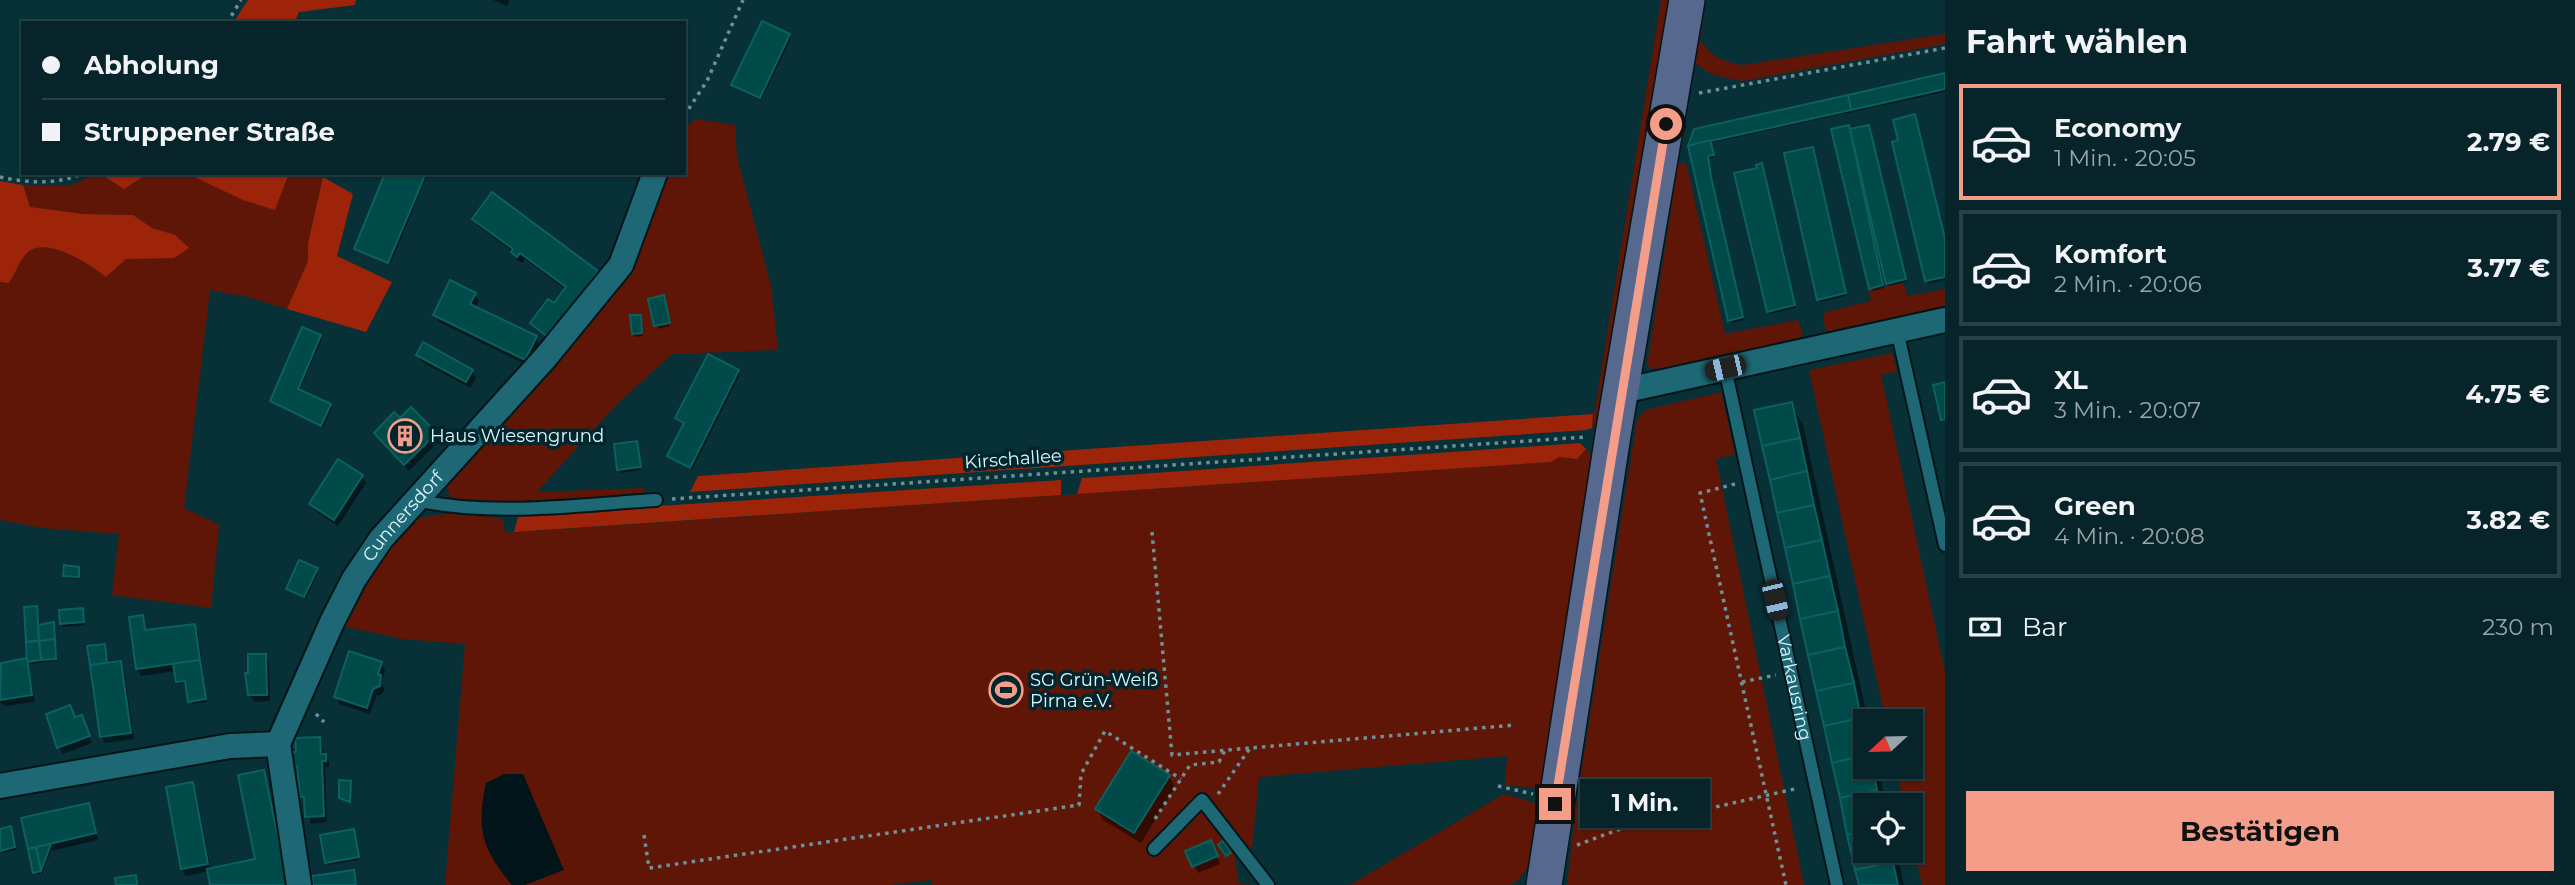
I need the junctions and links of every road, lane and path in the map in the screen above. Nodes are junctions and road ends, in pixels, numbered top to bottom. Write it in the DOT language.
graph roads {
  1 [pos="241,0"];
  2 [pos="743,0"];
  3 [pos="1687,0"];
  4 [pos="228,21"];
  5 [pos="1945,48"];
  6 [pos="1670,100"];
  7 [pos="686,113"];
  8 [pos="80,175"];
  9 [pos="654,175"];
  10 [pos="0,177"];
  11 [pos="1945,320"];
  12 [pos="1897,330"];
  13 [pos="1725,368"];
  14 [pos="1622,391"];
  15 [pos="1614,435"];
  16 [pos="1747,480"];
  17 [pos="415,500"];
  18 [pos="656,500"];
  19 [pos="1152,532"];
  20 [pos="1945,545"];
  21 [pos="1791,672"];
  22 [pos="1742,682"];
  23 [pos="1515,725"];
  24 [pos="278,744"];
  25 [pos="1250,748"];
  26 [pos="1225,750"];
  27 [pos="1181,779"];
  28 [pos="1815,785"];
  29 [pos="0,786"];
  30 [pos="1498,786"];
  31 [pos="1766,794"];
  32 [pos="1555,801"];
  33 [pos="1207,805"];
  34 [pos="1155,819"];
  35 [pos="1623,828"];
  36 [pos="644,835"];
  37 [pos="1154,849"];
  38 [pos="1545,871"];
  39 [pos="299,885"];
  40 [pos="1268,885"];
  41 [pos="1786,885"];
  42 [pos="1837,885"];
  1 -- 4 [label="path"];
  2 -- 7 [label="path"];
  3 -- 6 [label="main road"];
  5 -- 6 [label="path"];
  6 -- 14 [label="main road"];
  8 -- 10 [label="path"];
  9 -- 17 [label="street, Cunnersdorf"];
  11 -- 12 [label="street"];
  12 -- 13 [label="street"];
  12 -- 20 [label="lane"];
  13 -- 14 [label="street"];
  13 -- 16 [label="lane, Varkausring"];
  14 -- 15 [label="main road"];
  15 -- 18 [label="path, Kirschallee"];
  15 -- 32 [label="main road"];
  16 -- 21 [label="lane, Varkausring"];
  16 -- 22 [label="path"];
  17 -- 18 [label="lane"];
  17 -- 24 [label="street, Cunnersdorf"];
  19 -- 26 [label="path"];
  21 -- 22 [label="path"];
  21 -- 28 [label="lane, Varkausring"];
  22 -- 31 [label="path"];
  23 -- 25 [label="path"];
  24 -- 29 [label="street"];
  24 -- 39 [label="street, Cunnersdorf"];
  25 -- 26 [label="path"];
  25 -- 33 [label="path"];
  26 -- 27 [label="path"];
  27 -- 34 [label="path"];
  27 -- 36 [label="path"];
  28 -- 31 [label="path"];
  28 -- 42 [label="lane, Varkausring"];
  30 -- 32 [label="path"];
  31 -- 35 [label="path"];
  31 -- 41 [label="path"];
  32 -- 35 [label="path"];
  32 -- 38 [label="main road"];
  33 -- 37 [label="lane"];
  33 -- 40 [label="lane"];
  35 -- 38 [label="path"];
}
